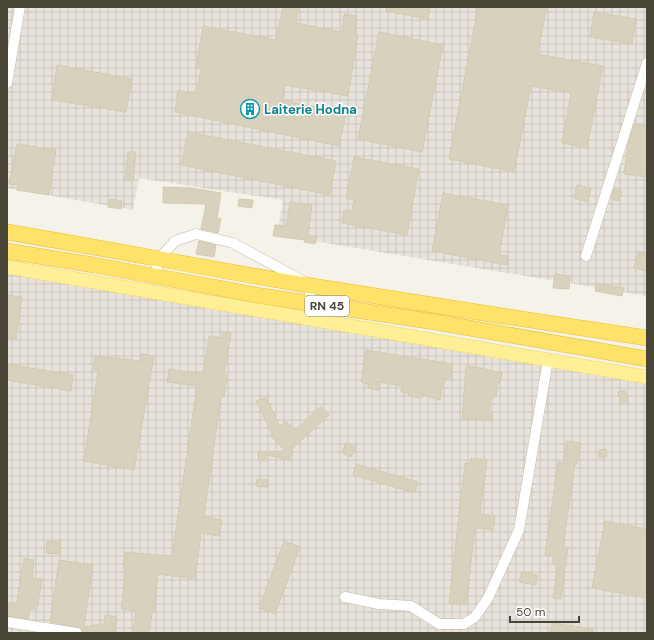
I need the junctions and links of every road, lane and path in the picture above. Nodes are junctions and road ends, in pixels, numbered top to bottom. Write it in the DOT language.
graph roads {
  1 [pos="20,7"];
  2 [pos="647,63"];
  3 [pos="7,83"];
  4 [pos="7,232"];
  5 [pos="7,251"];
  6 [pos="586,256"];
  7 [pos="159,259"];
  8 [pos="7,267"];
  9 [pos="155,277"];
  10 [pos="312,286"];
  11 [pos="308,303"];
  12 [pos="647,338"];
  13 [pos="647,359"];
  14 [pos="548,360"];
  15 [pos="647,377"];
  16 [pos="345,597"];
  17 [pos="11,626"];
  18 [pos="77,633"];
  1 -- 3 [label="street"];
  2 -- 6 [label="street"];
  4 -- 7 [label="highway, RN 45"];
  5 -- 9 [label="highway, RN 45"];
  7 -- 9 [label="street"];
  7 -- 10 [label="highway, RN 45"];
  7 -- 10 [label="street"];
  8 -- 14 [label="main road"];
  9 -- 11 [label="highway, RN 45"];
  10 -- 11 [label="street"];
  10 -- 12 [label="highway, RN 45"];
  11 -- 13 [label="highway, RN 45"];
  14 -- 15 [label="main road"];
  14 -- 16 [label="street"];
  17 -- 18 [label="street"];
}
